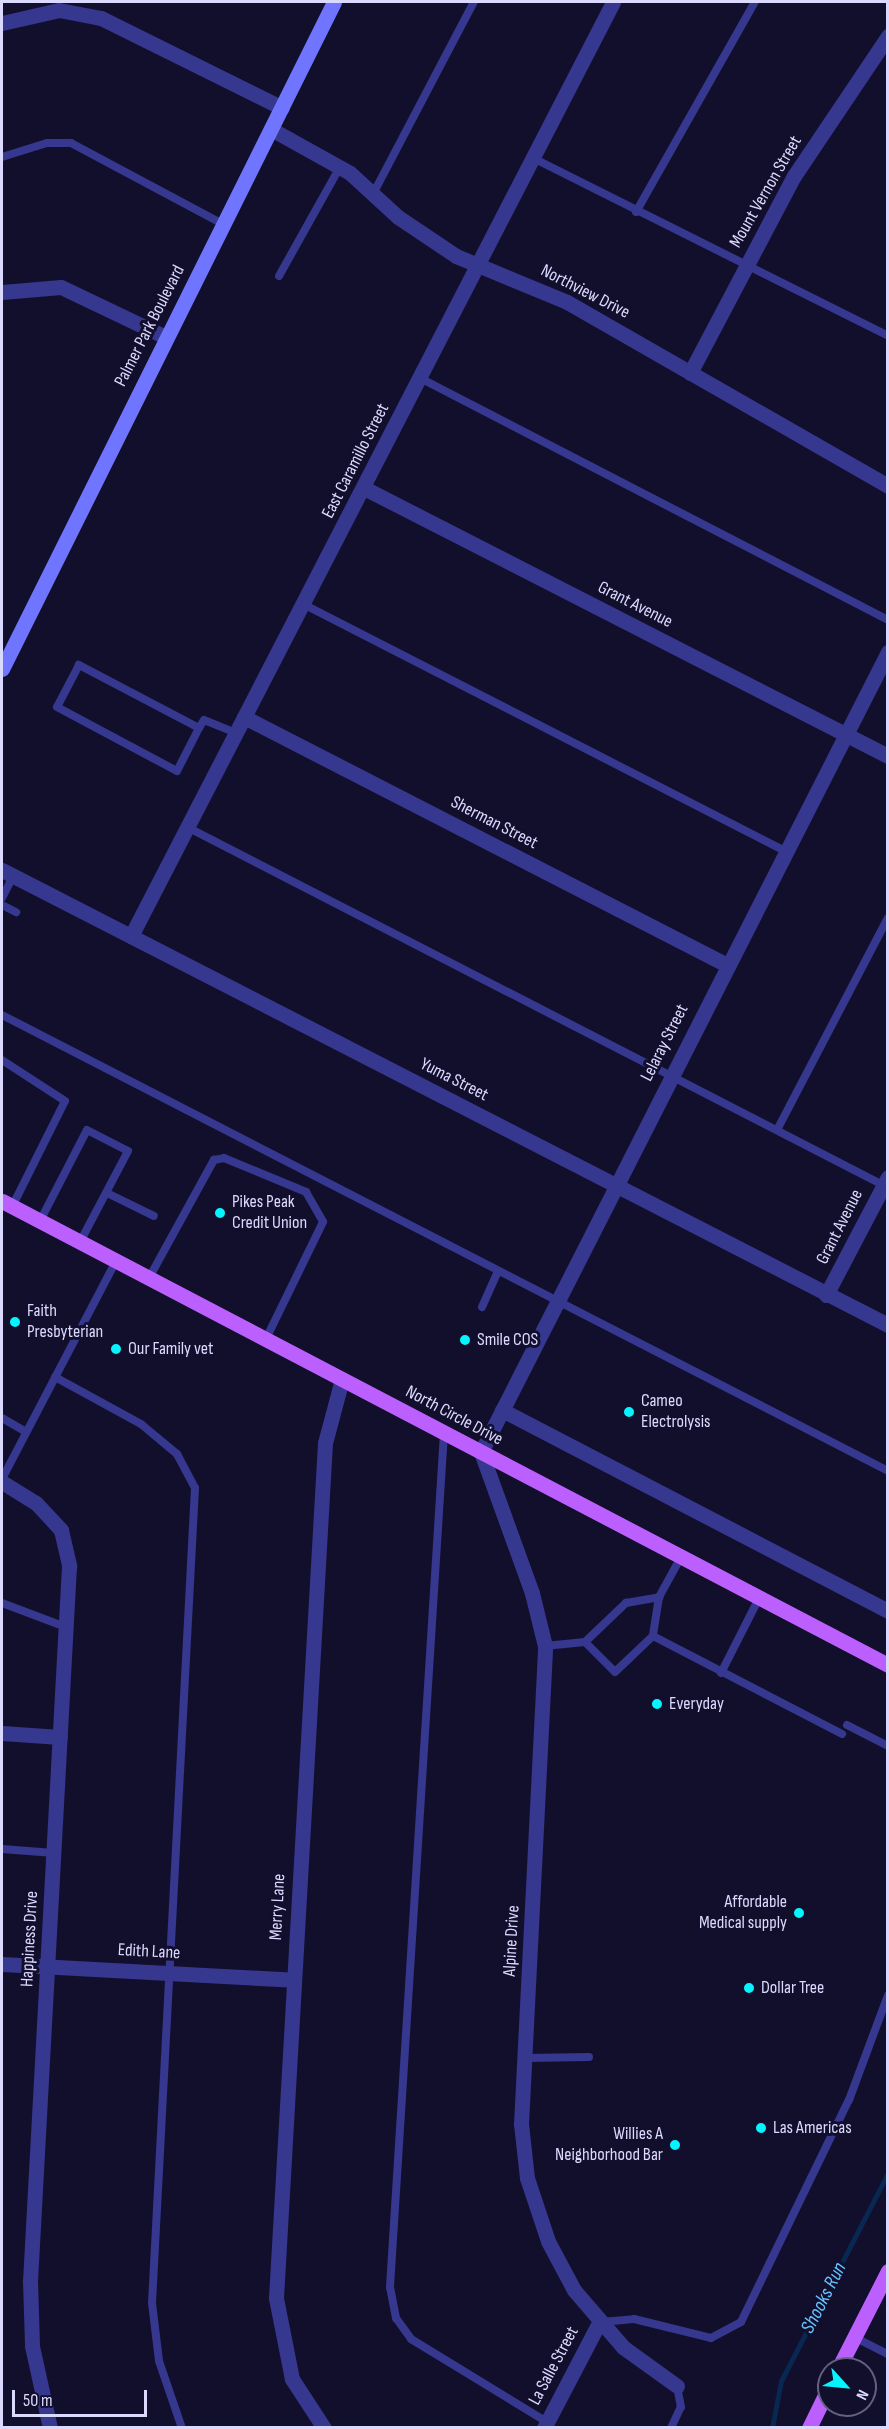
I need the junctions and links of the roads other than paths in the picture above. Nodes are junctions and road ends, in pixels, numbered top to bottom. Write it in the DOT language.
graph roads {
  1 [pos="334,2"];
  2 [pos="474,2"];
  3 [pos="613,2"];
  4 [pos="755,2"];
  5 [pos="2,23"];
  6 [pos="888,36"];
  7 [pos="282,108"];
  8 [pos="271,129"];
  9 [pos="2,157"];
  10 [pos="533,158"];
  11 [pos="340,167"];
  12 [pos="373,194"];
  13 [pos="636,212"];
  14 [pos="223,224"];
  15 [pos="478,265"];
  16 [pos="746,266"];
  17 [pos="279,276"];
  18 [pos="2,292"];
  19 [pos="888,336"];
  20 [pos="166,337"];
  21 [pos="690,373"];
  22 [pos="420,378"];
  23 [pos="888,486"];
  24 [pos="364,488"];
  25 [pos="303,604"];
  26 [pos="888,620"];
  27 [pos="888,652"];
  28 [pos="2,669"];
  29 [pos="244,717"];
  30 [pos="200,728"];
  31 [pos="236,733"];
  32 [pos="844,735"];
  33 [pos="888,756"];
  34 [pos="187,827"];
  35 [pos="785,851"];
  36 [pos="7,873"];
  37 [pos="2,898"];
  38 [pos="2,905"];
  39 [pos="16,912"];
  40 [pos="888,918"];
  41 [pos="131,936"];
  42 [pos="727,964"];
  43 [pos="2,1015"];
  44 [pos="2,1060"];
  45 [pos="671,1076"];
  46 [pos="777,1130"];
  47 [pos="886,1183"];
  48 [pos="615,1184"];
  49 [pos="107,1192"];
  50 [pos="7,1204"];
  51 [pos="154,1216"];
  52 [pos="40,1221"];
  53 [pos="81,1242"];
  54 [pos="116,1260"];
  55 [pos="498,1271"];
  56 [pos="149,1278"];
  57 [pos="826,1295"];
  58 [pos="556,1301"];
  59 [pos="482,1307"];
  60 [pos="888,1325"];
  61 [pos="266,1339"];
  62 [pos="55,1377"];
  63 [pos="342,1379"];
  64 [pos="502,1410"];
  65 [pos="2,1418"];
  66 [pos="26,1432"];
  67 [pos="444,1433"];
  68 [pos="481,1452"];
  69 [pos="888,1471"];
  70 [pos="2,1480"];
  71 [pos="681,1557"];
  72 [pos="659,1597"];
  73 [pos="759,1598"];
  74 [pos="2,1603"];
  75 [pos="888,1611"];
  76 [pos="66,1627"];
  77 [pos="653,1636"];
  78 [pos="585,1642"];
  79 [pos="545,1646"];
  80 [pos="888,1665"];
  81 [pos="721,1673"];
  82 [pos="847,1725"];
  83 [pos="2,1733"];
  84 [pos="842,1734"];
  85 [pos="60,1737"];
  86 [pos="888,1746"];
  87 [pos="2,1849"];
  88 [pos="54,1852"];
  89 [pos="2,1964"];
  90 [pos="48,1965"];
  91 [pos="170,1972"];
  92 [pos="294,1980"];
  93 [pos="888,1995"];
  94 [pos="589,2057"];
  95 [pos="525,2058"];
  96 [pos="888,2271"];
  97 [pos="599,2323"];
  98 [pos="854,2337"];
  99 [pos="888,2354"];
  100 [pos="844,2357"];
  101 [pos="677,2386"];
  102 [pos="817,2411"];
  103 [pos="545,2425"];
  104 [pos="50,2427"];
  105 [pos="182,2427"];
  106 [pos="324,2427"];
  107 [pos="671,2427"];
  108 [pos="809,2427"];
  1 -- 7 [label="main road, Palmer Park Boulevard"];
  2 -- 12 [label="lane"];
  3 -- 10 [label="street, East Caramillo Street"];
  4 -- 13 [label="lane"];
  5 -- 7 [label="street"];
  6 -- 16 [label="street, Mount Vernon Street"];
  7 -- 8 [label="main road, Palmer Park Boulevard"];
  8 -- 11 [label="street, Northview Drive"];
  8 -- 14 [label="main road, Palmer Park Boulevard"];
  9 -- 14 [label="lane"];
  10 -- 13 [label="lane"];
  10 -- 15 [label="street, East Caramillo Street"];
  11 -- 12 [label="street, Northview Drive"];
  11 -- 17 [label="lane"];
  12 -- 15 [label="street, Northview Drive"];
  13 -- 16 [label="lane"];
  14 -- 20 [label="main road, Palmer Park Boulevard"];
  15 -- 21 [label="street, Northview Drive"];
  15 -- 22 [label="street, East Caramillo Street"];
  16 -- 19 [label="lane"];
  16 -- 21 [label="street, Mount Vernon Street"];
  18 -- 20 [label="street"];
  20 -- 28 [label="main road, Palmer Park Boulevard"];
  21 -- 23 [label="street, Northview Drive"];
  22 -- 24 [label="street, East Caramillo Street"];
  22 -- 26 [label="lane"];
  24 -- 25 [label="street, East Caramillo Street"];
  24 -- 32 [label="street, Grant Avenue"];
  25 -- 29 [label="street, East Caramillo Street"];
  25 -- 35 [label="lane"];
  27 -- 32 [label="street, Lelaray Street"];
  29 -- 31 [label="street, East Caramillo Street"];
  29 -- 42 [label="street, Sherman Street"];
  30 -- 30 [label="lane"];
  30 -- 31 [label="lane"];
  31 -- 34 [label="street, East Caramillo Street"];
  32 -- 33 [label="street, Grant Avenue"];
  32 -- 35 [label="street, Lelaray Street"];
  34 -- 41 [label="street, East Caramillo Street"];
  34 -- 45 [label="lane"];
  35 -- 42 [label="street, Lelaray Street"];
  36 -- 37 [label="lane"];
  36 -- 41 [label="street, Yuma Street"];
  38 -- 39 [label="lane"];
  40 -- 46 [label="lane"];
  41 -- 48 [label="street, Yuma Street"];
  42 -- 45 [label="street, Lelaray Street"];
  43 -- 55 [label="lane"];
  44 -- 50 [label="lane"];
  45 -- 46 [label="lane"];
  45 -- 48 [label="street, Lelaray Street"];
  46 -- 47 [label="lane"];
  47 -- 57 [label="street, Grant Avenue"];
  48 -- 57 [label="street, Yuma Street"];
  48 -- 58 [label="street, Lelaray Street"];
  49 -- 51 [label="lane"];
  49 -- 52 [label="lane"];
  49 -- 53 [label="lane"];
  50 -- 52 [label="main road, North Circle Drive"];
  52 -- 53 [label="main road, North Circle Drive"];
  53 -- 54 [label="main road, North Circle Drive"];
  54 -- 56 [label="main road, North Circle Drive"];
  54 -- 62 [label="lane"];
  55 -- 58 [label="lane"];
  55 -- 59 [label="lane"];
  56 -- 61 [label="main road, North Circle Drive"];
  56 -- 61 [label="lane"];
  57 -- 60 [label="street, Yuma Street"];
  58 -- 64 [label="street, Lelaray Street"];
  58 -- 69 [label="lane"];
  61 -- 63 [label="main road, North Circle Drive"];
  62 -- 66 [label="lane"];
  62 -- 91 [label="lane"];
  63 -- 67 [label="main road, North Circle Drive"];
  63 -- 92 [label="street, Merry Lane"];
  64 -- 68 [label="street, Lelaray Street"];
  64 -- 75 [label="street"];
  65 -- 66 [label="lane"];
  66 -- 70 [label="lane"];
  67 -- 68 [label="main road, North Circle Drive"];
  67 -- 103 [label="lane"];
  68 -- 71 [label="main road, North Circle Drive"];
  68 -- 79 [label="street, Alpine Drive"];
  70 -- 76 [label="street, Happiness Drive"];
  71 -- 72 [label="lane"];
  71 -- 73 [label="main road, North Circle Drive"];
  72 -- 77 [label="lane"];
  72 -- 78 [label="lane"];
  73 -- 80 [label="main road, North Circle Drive"];
  73 -- 81 [label="lane"];
  74 -- 76 [label="lane"];
  76 -- 85 [label="street, Happiness Drive"];
  77 -- 78 [label="lane"];
  77 -- 81 [label="lane"];
  78 -- 79 [label="lane"];
  79 -- 95 [label="street, Alpine Drive"];
  81 -- 84 [label="lane"];
  82 -- 86 [label="lane"];
  83 -- 85 [label="street"];
  85 -- 88 [label="street, Happiness Drive"];
  87 -- 88 [label="lane"];
  88 -- 90 [label="street, Happiness Drive"];
  89 -- 90 [label="street, Edith Lane"];
  90 -- 91 [label="street, Edith Lane"];
  90 -- 104 [label="street, Happiness Drive"];
  91 -- 92 [label="street, Edith Lane"];
  91 -- 105 [label="lane"];
  92 -- 106 [label="street, Merry Lane"];
  93 -- 97 [label="lane"];
  94 -- 95 [label="lane"];
  95 -- 97 [label="street, Alpine Drive"];
  96 -- 98 [label="main road"];
  97 -- 101 [label="street, Alpine Drive"];
  97 -- 103 [label="street, La Salle Street"];
  98 -- 99 [label="lane"];
  98 -- 100 [label="main road"];
  101 -- 107 [label="lane"];
  102 -- 108 [label="main road"];
}
